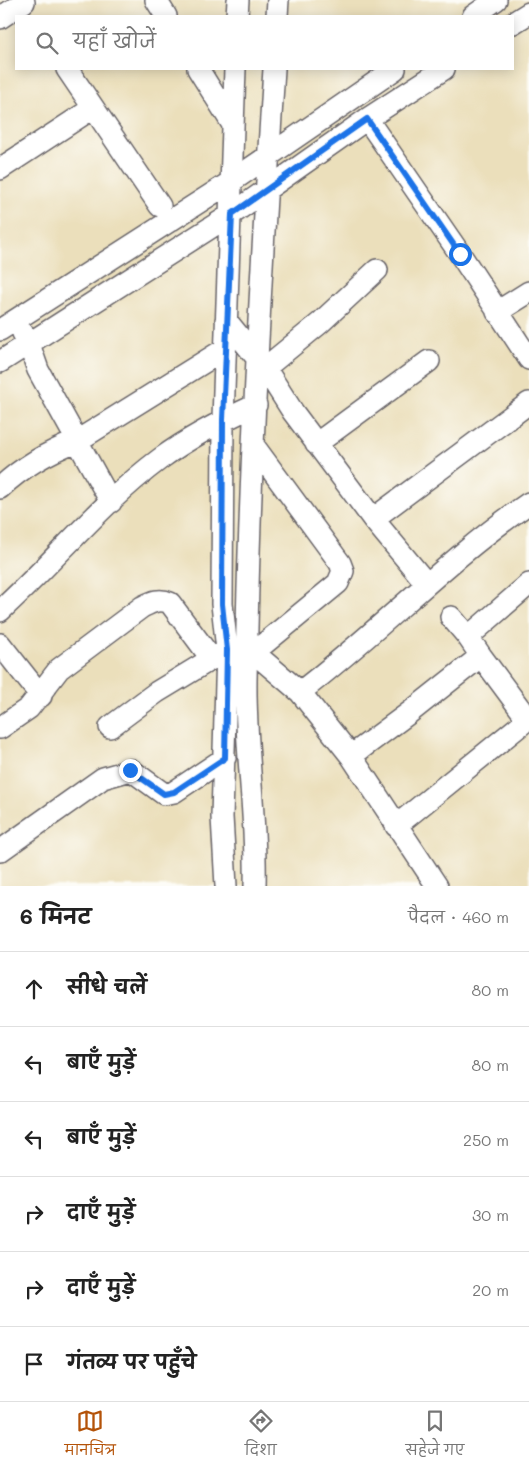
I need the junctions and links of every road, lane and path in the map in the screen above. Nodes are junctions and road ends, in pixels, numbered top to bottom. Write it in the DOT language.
graph roads {
  1 [pos="156,0"];
  2 [pos="238,0"];
  3 [pos="278,0"];
  4 [pos="496,0"];
  5 [pos="27,6"];
  6 [pos="529,13"];
  7 [pos="165,15"];
  8 [pos="237,15"];
  9 [pos="277,15"];
  10 [pos="474,15"];
  11 [pos="0,18"];
  12 [pos="514,22"];
  13 [pos="68,70"];
  14 [pos="199,70"];
  15 [pos="235,70"];
  16 [pos="274,70"];
  17 [pos="394,70"];
  18 [pos="442,70"];
  19 [pos="93,108"];
  20 [pos="367,119"];
  21 [pos="233,125"];
  22 [pos="268,155"];
  23 [pos="0,169"];
  24 [pos="232,181"];
  25 [pos="266,190"];
  26 [pos="160,206"];
  27 [pos="232,214"];
  28 [pos="378,270"];
  29 [pos="529,292"];
  30 [pos="497,312"];
  31 [pos="226,320"];
  32 [pos="7,325"];
  33 [pos="29,344"];
  34 [pos="225,349"];
  35 [pos="529,359"];
  36 [pos="429,360"];
  37 [pos="0,362"];
  38 [pos="261,364"];
  39 [pos="529,403"];
  40 [pos="256,405"];
  41 [pos="223,420"];
  42 [pos="77,441"];
  43 [pos="316,444"];
  44 [pos="254,446"];
  45 [pos="0,488"];
  46 [pos="111,502"];
  47 [pos="529,503"];
  48 [pos="373,519"];
  49 [pos="426,584"];
  50 [pos="529,584"];
  51 [pos="0,611"];
  52 [pos="452,617"];
  53 [pos="468,638"];
  54 [pos="0,644"];
  55 [pos="237,649"];
  56 [pos="481,656"];
  57 [pos="300,692"];
  58 [pos="41,696"];
  59 [pos="523,702"];
  60 [pos="110,727"];
  61 [pos="0,728"];
  62 [pos="351,756"];
  63 [pos="225,758"];
  64 [pos="396,826"];
  65 [pos="2,845"];
  66 [pos="226,886"];
  67 [pos="255,886"];
  68 [pos="437,886"];
  1 -- 7 [label="street"];
  2 -- 8 [label="street"];
  3 -- 9 [label="street"];
  4 -- 10 [label="street"];
  5 -- 11 [label="street"];
  6 -- 12 [label="street"];
  13 -- 19 [label="street"];
  14 -- 21 [label="street"];
  15 -- 21 [label="street"];
  16 -- 22 [label="street"];
  17 -- 22 [label="street"];
  18 -- 20 [label="street"];
  19 -- 23 [label="street"];
  19 -- 26 [label="street"];
  20 -- 25 [label="street"];
  20 -- 30 [label="street"];
  21 -- 24 [label="street"];
  22 -- 24 [label="street"];
  22 -- 25 [label="street"];
  24 -- 27 [label="street"];
  24 -- 32 [label="street"];
  25 -- 27 [label="street"];
  25 -- 38 [label="street"];
  27 -- 31 [label="street"];
  27 -- 33 [label="street"];
  28 -- 38 [label="street"];
  29 -- 30 [label="street"];
  30 -- 35 [label="street"];
  31 -- 34 [label="street"];
  31 -- 38 [label="street"];
  32 -- 33 [label="street"];
  33 -- 37 [label="street"];
  33 -- 42 [label="street"];
  34 -- 41 [label="street"];
  34 -- 42 [label="street"];
  36 -- 43 [label="street"];
  38 -- 40 [label="street"];
  38 -- 43 [label="street"];
  39 -- 48 [label="street"];
  40 -- 41 [label="street"];
  40 -- 44 [label="street"];
  41 -- 46 [label="street"];
  41 -- 55 [label="street"];
  42 -- 45 [label="street"];
  42 -- 46 [label="street"];
  43 -- 48 [label="street"];
  44 -- 55 [label="street"];
  44 -- 55 [label="street"];
  46 -- 51 [label="street"];
  47 -- 49 [label="street"];
  48 -- 49 [label="street"];
  49 -- 57 [label="street"];
  50 -- 53 [label="street"];
  52 -- 53 [label="street"];
  53 -- 56 [label="street"];
  54 -- 58 [label="street"];
  55 -- 57 [label="street"];
  55 -- 58 [label="street"];
  55 -- 60 [label="street"];
  55 -- 63 [label="street"];
  55 -- 67 [label="street"];
  56 -- 59 [label="street"];
  56 -- 62 [label="street"];
  57 -- 62 [label="street"];
  58 -- 61 [label="street"];
  59 -- 64 [label="street"];
  62 -- 64 [label="street"];
  63 -- 65 [label="street"];
  63 -- 66 [label="street"];
  64 -- 68 [label="street"];
}
